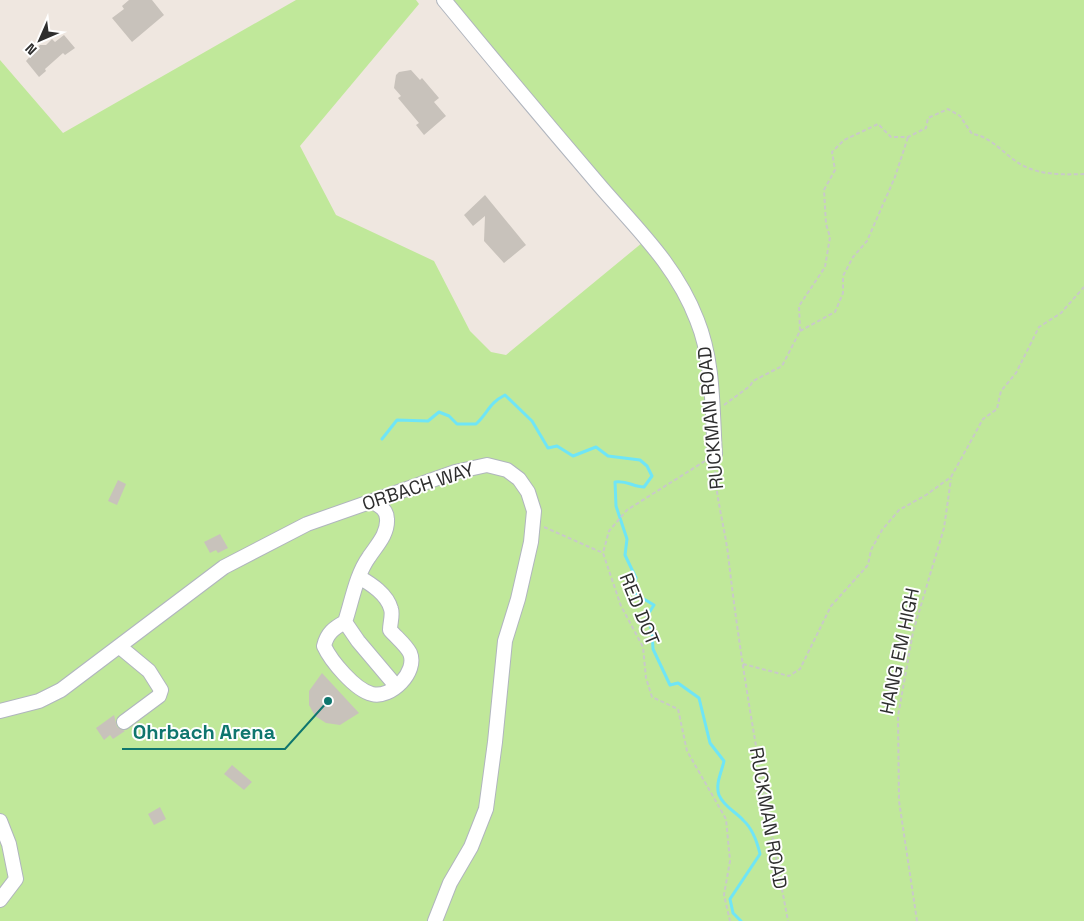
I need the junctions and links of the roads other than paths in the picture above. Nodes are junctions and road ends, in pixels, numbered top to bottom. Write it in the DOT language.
graph roads {
  1 [pos="444,0"];
  2 [pos="715,454"];
  3 [pos="373,502"];
  4 [pos="359,577"];
  5 [pos="345,622"];
  6 [pos="120,647"];
  7 [pos="396,686"];
  8 [pos="0,712"];
  9 [pos="124,722"];
  10 [pos="0,821"];
  11 [pos="0,900"];
  12 [pos="435,921"];
  1 -- 2 [label="street, RUCKMAN ROAD"];
  3 -- 4 [label="street"];
  3 -- 6 [label="street, ORBACH WAY"];
  3 -- 12 [label="street, ORBACH WAY"];
  4 -- 5 [label="street"];
  4 -- 7 [label="street"];
  5 -- 7 [label="street"];
  5 -- 7 [label="street"];
  6 -- 8 [label="street, ORBACH WAY"];
  6 -- 9 [label="street"];
  10 -- 11 [label="street"];
}
